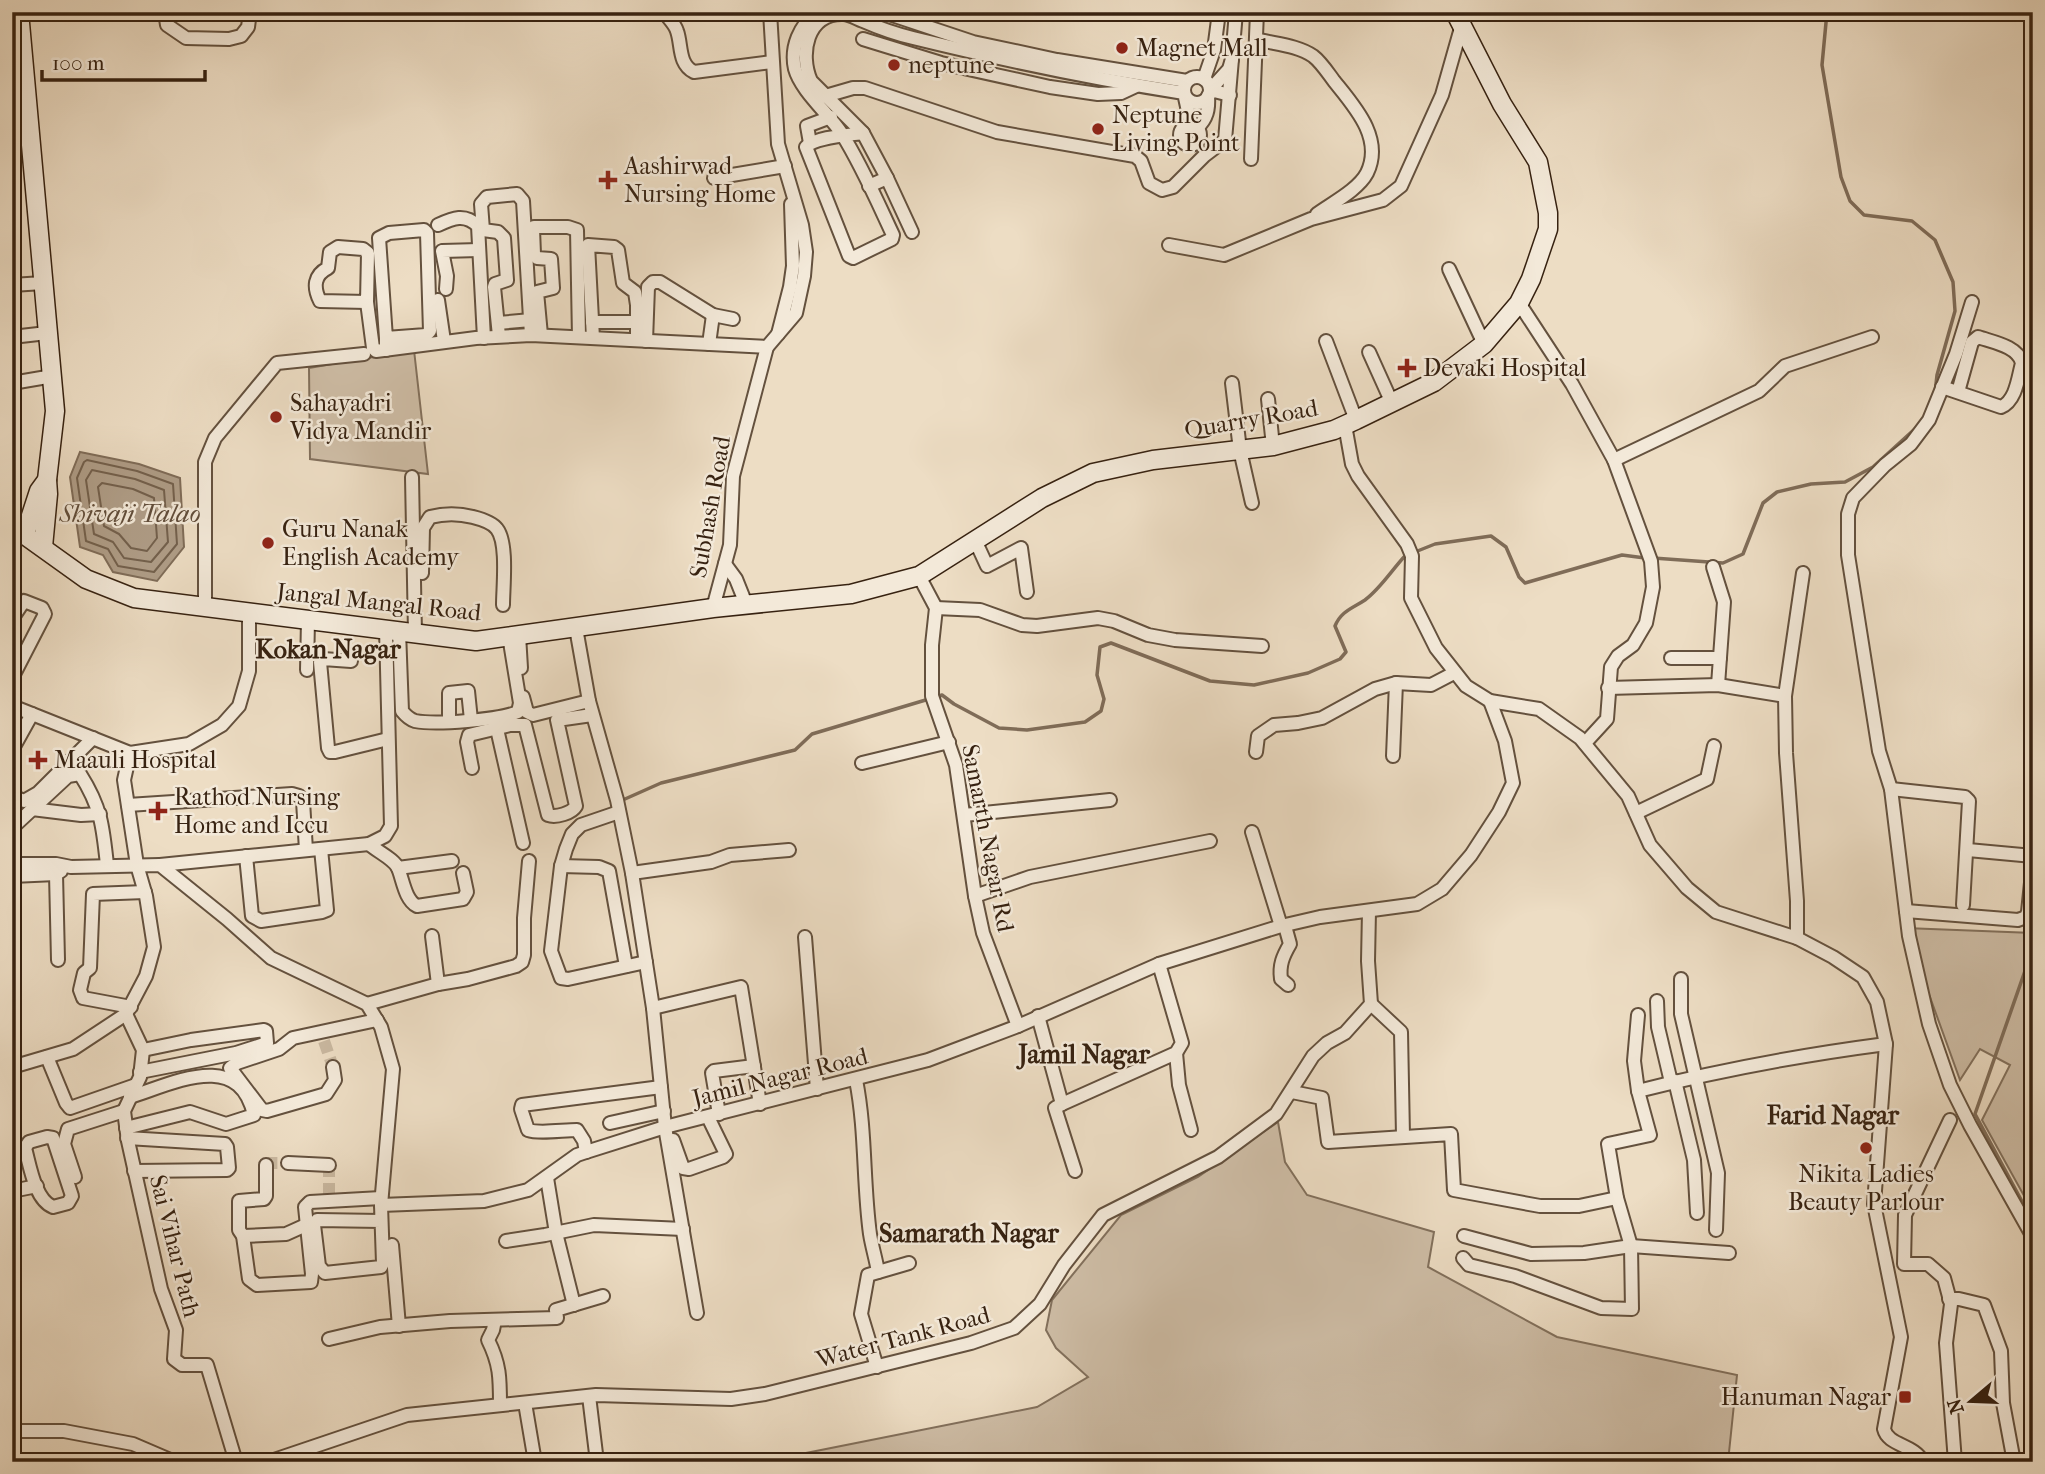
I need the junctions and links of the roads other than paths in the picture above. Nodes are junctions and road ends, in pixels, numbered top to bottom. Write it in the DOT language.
graph roads {
  1 [pos="19,12"];
  2 [pos="165,12"];
  3 [pos="250,12"];
  4 [pos="770,12"];
  5 [pos="817,12"];
  6 [pos="883,12"];
  7 [pos="1219,12"];
  8 [pos="1236,12"];
  9 [pos="1257,12"];
  10 [pos="667,14"];
  11 [pos="864,17"];
  12 [pos="1458,20"];
  13 [pos="900,35"];
  14 [pos="863,39"];
  15 [pos="1256,39"];
  16 [pos="972,46"];
  17 [pos="895,50"];
  18 [pos="1233,59"];
  19 [pos="772,62"];
  20 [pos="1056,66"];
  21 [pos="965,68"];
  22 [pos="1137,86"];
  23 [pos="1049,87"];
  24 [pos="1185,87"];
  25 [pos="1207,88"];
  26 [pos="1230,95"];
  27 [pos="820,97"];
  28 [pos="831,117"];
  29 [pos="1194,126"];
  30 [pos="863,134"];
  31 [pos="844,136"];
  32 [pos="810,143"];
  33 [pos="1188,149"];
  34 [pos="1251,159"];
  35 [pos="785,166"];
  36 [pos="714,178"];
  37 [pos="887,178"];
  38 [pos="869,186"];
  39 [pos="1311,219"];
  40 [pos="438,225"];
  41 [pos="912,232"];
  42 [pos="1169,245"];
  43 [pos="479,250"];
  44 [pos="1448,269"];
  45 [pos="43,283"];
  46 [pos="12,285"];
  47 [pos="446,289"];
  48 [pos="438,300"];
  49 [pos="367,302"];
  50 [pos="1972,302"];
  51 [pos="1519,303"];
  52 [pos="713,315"];
  53 [pos="733,319"];
  54 [pos="531,320"];
  55 [pos="636,322"];
  56 [pos="592,323"];
  57 [pos="499,330"];
  58 [pos="47,333"];
  59 [pos="536,335"];
  60 [pos="12,337"];
  61 [pos="579,337"];
  62 [pos="1872,337"];
  63 [pos="484,338"];
  64 [pos="593,338"];
  65 [pos="642,340"];
  66 [pos="444,341"];
  67 [pos="1326,341"];
  68 [pos="386,344"];
  69 [pos="709,344"];
  70 [pos="1484,344"];
  71 [pos="767,347"];
  72 [pos="1369,352"];
  73 [pos="365,354"];
  74 [pos="53,376"];
  75 [pos="12,383"];
  76 [pos="1232,383"];
  77 [pos="1942,387"];
  78 [pos="1958,392"];
  79 [pos="1268,398"];
  80 [pos="1392,403"];
  81 [pos="1351,422"];
  82 [pos="1273,446"];
  83 [pos="1240,450"];
  84 [pos="1614,460"];
  85 [pos="412,477"];
  86 [pos="47,480"];
  87 [pos="1252,503"];
  88 [pos="19,530"];
  89 [pos="975,540"];
  90 [pos="43,547"];
  91 [pos="725,564"];
  92 [pos="1713,567"];
  93 [pos="1803,573"];
  94 [pos="919,576"];
  95 [pos="420,577"];
  96 [pos="1027,592"];
  97 [pos="746,604"];
  98 [pos="503,605"];
  99 [pos="205,607"];
  100 [pos="713,608"];
  101 [pos="936,608"];
  102 [pos="249,613"];
  103 [pos="12,619"];
  104 [pos="308,620"];
  105 [pos="576,628"];
  106 [pos="400,631"];
  107 [pos="514,636"];
  108 [pos="1262,646"];
  109 [pos="1720,657"];
  110 [pos="1671,658"];
  111 [pos="351,661"];
  112 [pos="307,670"];
  113 [pos="1454,673"];
  114 [pos="12,678"];
  115 [pos="1396,683"];
  116 [pos="1718,685"];
  117 [pos="1608,688"];
  118 [pos="1786,696"];
  119 [pos="589,701"];
  120 [pos="1490,701"];
  121 [pos="12,706"];
  122 [pos="32,714"];
  123 [pos="592,715"];
  124 [pos="471,719"];
  125 [pos="449,721"];
  126 [pos="497,729"];
  127 [pos="93,738"];
  128 [pos="388,739"];
  129 [pos="949,743"];
  130 [pos="1585,743"];
  131 [pos="1714,746"];
  132 [pos="12,750"];
  133 [pos="1256,752"];
  134 [pos="130,753"];
  135 [pos="1393,755"];
  136 [pos="862,763"];
  137 [pos="472,768"];
  138 [pos="1891,789"];
  139 [pos="12,796"];
  140 [pos="1110,800"];
  141 [pos="128,805"];
  142 [pos="32,809"];
  143 [pos="620,812"];
  144 [pos="1636,813"];
  145 [pos="100,814"];
  146 [pos="964,815"];
  147 [pos="12,828"];
  148 [pos="1252,832"];
  149 [pos="1210,841"];
  150 [pos="523,843"];
  151 [pos="369,844"];
  152 [pos="321,849"];
  153 [pos="306,850"];
  154 [pos="789,850"];
  155 [pos="1968,850"];
  156 [pos="246,856"];
  157 [pos="2033,856"];
  158 [pos="452,861"];
  159 [pos="529,861"];
  160 [pos="2033,863"];
  161 [pos="12,864"];
  162 [pos="107,865"];
  163 [pos="137,865"];
  164 [pos="160,865"];
  165 [pos="561,866"];
  166 [pos="71,867"];
  167 [pos="398,868"];
  168 [pos="463,873"];
  169 [pos="632,873"];
  170 [pos="57,874"];
  171 [pos="12,876"];
  172 [pos="145,892"];
  173 [pos="975,896"];
  174 [pos="1963,905"];
  175 [pos="1370,911"];
  176 [pos="1906,911"];
  177 [pos="1283,926"];
  178 [pos="432,936"];
  179 [pos="804,937"];
  180 [pos="1797,938"];
  181 [pos="58,960"];
  182 [pos="646,962"];
  183 [pos="1159,964"];
  184 [pos="626,966"];
  185 [pos="1681,979"];
  186 [pos="438,984"];
  187 [pos="1288,985"];
  188 [pos="1657,1001"];
  189 [pos="367,1004"];
  190 [pos="1371,1004"];
  191 [pos="653,1008"];
  192 [pos="129,1010"];
  193 [pos="1637,1015"];
  194 [pos="1038,1016"];
  195 [pos="377,1020"];
  196 [pos="1018,1026"];
  197 [pos="1886,1044"];
  198 [pos="143,1050"];
  199 [pos="1176,1053"];
  200 [pos="47,1057"];
  201 [pos="12,1067"];
  202 [pos="333,1067"];
  203 [pos="749,1067"];
  204 [pos="140,1072"];
  205 [pos="1695,1076"];
  206 [pos="856,1080"];
  207 [pos="747,1082"];
  208 [pos="1673,1082"];
  209 [pos="661,1083"];
  210 [pos="817,1089"];
  211 [pos="132,1091"];
  212 [pos="1638,1091"];
  213 [pos="1292,1092"];
  214 [pos="528,1099"];
  215 [pos="760,1104"];
  216 [pos="1062,1104"];
  217 [pos="124,1111"];
  218 [pos="664,1111"];
  219 [pos="714,1115"];
  220 [pos="1950,1120"];
  221 [pos="610,1123"];
  222 [pos="667,1127"];
  223 [pos="1191,1130"];
  224 [pos="127,1133"];
  225 [pos="1403,1136"];
  226 [pos="586,1152"];
  227 [pos="288,1163"];
  228 [pos="266,1165"];
  229 [pos="329,1165"];
  230 [pos="134,1171"];
  231 [pos="1075,1171"];
  232 [pos="75,1177"];
  233 [pos="547,1178"];
  234 [pos="37,1186"];
  235 [pos="12,1191"];
  236 [pos="1618,1198"];
  237 [pos="381,1202"];
  238 [pos="1697,1213"];
  239 [pos="381,1221"];
  240 [pos="306,1225"];
  241 [pos="683,1229"];
  242 [pos="1716,1230"];
  243 [pos="556,1233"];
  244 [pos="243,1236"];
  245 [pos="1464,1237"];
  246 [pos="2033,1237"];
  247 [pos="506,1241"];
  248 [pos="392,1245"];
  249 [pos="1630,1245"];
  250 [pos="1729,1253"];
  251 [pos="1463,1258"];
  252 [pos="909,1263"];
  253 [pos="878,1272"];
  254 [pos="603,1296"];
  255 [pos="1949,1299"];
  256 [pos="574,1306"];
  257 [pos="697,1313"];
  258 [pos="495,1320"];
  259 [pos="399,1326"];
  260 [pos="329,1339"];
  261 [pos="877,1367"];
  262 [pos="589,1396"];
  263 [pos="525,1402"];
  264 [pos="500,1405"];
  265 [pos="12,1431"];
  266 [pos="175,1462"];
  267 [pos="236,1462"];
  268 [pos="268,1462"];
  269 [pos="534,1462"];
  270 [pos="597,1462"];
  271 [pos="1923,1462"];
  272 [pos="1955,1462"];
  273 [pos="2014,1462"];
  1 -- 45 [label="main road"];
  2 -- 3 [label="street"];
  4 -- 19 [label="street"];
  5 -- 27 [label="street"];
  6 -- 16 [label="street"];
  7 -- 25 [label="street"];
  8 -- 18 [label="street"];
  9 -- 15 [label="street"];
  10 -- 19 [label="street"];
  11 -- 13 [label="street"];
  11 -- 27 [label="street"];
  12 -- 39 [label="street"];
  12 -- 51 [label="main road, Quarry Road"];
  13 -- 16 [label="street"];
  13 -- 17 [label="street"];
  14 -- 17 [label="street"];
  15 -- 34 [label="street"];
  15 -- 39 [label="street"];
  16 -- 20 [label="street"];
  16 -- 21 [label="street"];
  17 -- 21 [label="street"];
  18 -- 25 [label="street"];
  18 -- 26 [label="street"];
  19 -- 35 [label="street"];
  20 -- 22 [label="street"];
  20 -- 23 [label="street"];
  20 -- 24 [label="street"];
  21 -- 23 [label="street"];
  22 -- 23 [label="street"];
  22 -- 24 [label="street"];
  24 -- 25 [label="street"];
  24 -- 25 [label="street"];
  24 -- 29 [label="street"];
  25 -- 26 [label="street"];
  25 -- 29 [label="street"];
  26 -- 27 [label="street"];
  27 -- 28 [label="street"];
  27 -- 30 [label="street"];
  28 -- 31 [label="street"];
  28 -- 32 [label="street"];
  29 -- 33 [label="street"];
  30 -- 31 [label="street"];
  30 -- 37 [label="street"];
  31 -- 32 [label="street"];
  31 -- 38 [label="street"];
  32 -- 38 [label="street"];
  35 -- 36 [label="street"];
  35 -- 71 [label="street"];
  37 -- 38 [label="street"];
  37 -- 41 [label="street"];
  39 -- 42 [label="street"];
  40 -- 43 [label="street"];
  43 -- 47 [label="street"];
  43 -- 63 [label="street"];
  44 -- 70 [label="street"];
  45 -- 46 [label="street"];
  45 -- 58 [label="main road"];
  48 -- 66 [label="street"];
  49 -- 49 [label="street"];
  49 -- 68 [label="street"];
  50 -- 77 [label="street"];
  51 -- 70 [label="main road, Quarry Road"];
  51 -- 84 [label="street"];
  52 -- 53 [label="street"];
  52 -- 65 [label="street"];
  52 -- 69 [label="street"];
  54 -- 57 [label="street"];
  54 -- 57 [label="street"];
  54 -- 59 [label="street"];
  55 -- 56 [label="street"];
  55 -- 56 [label="street"];
  55 -- 65 [label="street"];
  56 -- 64 [label="street"];
  57 -- 59 [label="street"];
  57 -- 63 [label="street"];
  58 -- 60 [label="street"];
  58 -- 74 [label="main road"];
  59 -- 61 [label="street"];
  59 -- 61 [label="street"];
  61 -- 64 [label="street"];
  62 -- 84 [label="street"];
  63 -- 66 [label="street"];
  64 -- 65 [label="street"];
  65 -- 69 [label="street"];
  66 -- 68 [label="street"];
  67 -- 81 [label="street"];
  68 -- 68 [label="street"];
  69 -- 71 [label="street"];
  70 -- 80 [label="main road, Quarry Road"];
  71 -- 91 [label="street, Subhash Road"];
  72 -- 80 [label="street"];
  73 -- 99 [label="street"];
  74 -- 75 [label="street"];
  74 -- 86 [label="main road"];
  76 -- 83 [label="street"];
  77 -- 78 [label="street"];
  77 -- 138 [label="street"];
  78 -- 78 [label="street"];
  79 -- 82 [label="street"];
  80 -- 81 [label="main road, Quarry Road"];
  81 -- 82 [label="main road, Quarry Road"];
  81 -- 113 [label="street"];
  82 -- 83 [label="main road, Quarry Road"];
  83 -- 87 [label="street"];
  83 -- 89 [label="main road, Quarry Road"];
  84 -- 117 [label="street"];
  85 -- 95 [label="street"];
  86 -- 88 [label="main road"];
  86 -- 90 [label="main road"];
  88 -- 90 [label="main road, Jangal Mangal Road"];
  89 -- 94 [label="main road, Quarry Road"];
  89 -- 96 [label="street"];
  90 -- 99 [label="main road, Jangal Mangal Road"];
  91 -- 97 [label="street"];
  91 -- 100 [label="street, Subhash Road"];
  92 -- 109 [label="street"];
  93 -- 118 [label="street"];
  94 -- 97 [label="main road, Quarry Road"];
  94 -- 101 [label="street"];
  95 -- 98 [label="street"];
  95 -- 106 [label="street"];
  97 -- 100 [label="main road, Jangal Mangal Road"];
  99 -- 102 [label="main road, Jangal Mangal Road"];
  100 -- 105 [label="main road, Jangal Mangal Road"];
  101 -- 108 [label="street"];
  101 -- 129 [label="street, Samarth Nagar Rd"];
  102 -- 104 [label="main road, Jangal Mangal Road"];
  102 -- 134 [label="street"];
  103 -- 114 [label="street"];
  104 -- 106 [label="main road, Jangal Mangal Road"];
  104 -- 112 [label="street"];
  105 -- 107 [label="main road, Jangal Mangal Road"];
  105 -- 119 [label="street"];
  106 -- 107 [label="main road, Jangal Mangal Road"];
  106 -- 125 [label="street"];
  106 -- 128 [label="street"];
  107 -- 119 [label="street"];
  107 -- 124 [label="street"];
  109 -- 110 [label="street"];
  109 -- 116 [label="street"];
  111 -- 128 [label="street"];
  113 -- 115 [label="street"];
  113 -- 120 [label="street"];
  115 -- 133 [label="street"];
  115 -- 135 [label="street"];
  116 -- 117 [label="street"];
  116 -- 118 [label="street"];
  117 -- 130 [label="street"];
  118 -- 180 [label="street"];
  119 -- 123 [label="street"];
  120 -- 130 [label="street"];
  120 -- 175 [label="street, Jamil Nagar Road"];
  121 -- 122 [label="street"];
  122 -- 127 [label="street"];
  122 -- 132 [label="street"];
  123 -- 126 [label="street"];
  123 -- 143 [label="street"];
  124 -- 125 [label="street"];
  124 -- 125 [label="street"];
  126 -- 137 [label="street"];
  126 -- 150 [label="street"];
  127 -- 134 [label="street"];
  127 -- 139 [label="street"];
  128 -- 151 [label="street"];
  129 -- 136 [label="street"];
  129 -- 146 [label="street, Samarth Nagar Rd"];
  130 -- 144 [label="street"];
  131 -- 144 [label="street"];
  134 -- 141 [label="street"];
  138 -- 155 [label="street"];
  138 -- 176 [label="street"];
  140 -- 146 [label="street"];
  141 -- 153 [label="street"];
  141 -- 163 [label="street"];
  142 -- 145 [label="street"];
  142 -- 145 [label="street"];
  142 -- 147 [label="street"];
  143 -- 165 [label="street"];
  143 -- 169 [label="street"];
  144 -- 180 [label="street"];
  145 -- 162 [label="street"];
  146 -- 173 [label="street, Samarth Nagar Rd"];
  148 -- 177 [label="street"];
  149 -- 173 [label="street"];
  151 -- 152 [label="street"];
  151 -- 167 [label="street"];
  152 -- 153 [label="street"];
  152 -- 156 [label="street"];
  153 -- 156 [label="street"];
  154 -- 169 [label="street"];
  155 -- 157 [label="street"];
  155 -- 174 [label="street"];
  156 -- 164 [label="street"];
  158 -- 167 [label="street"];
  159 -- 186 [label="street"];
  160 -- 176 [label="street"];
  161 -- 166 [label="street"];
  162 -- 163 [label="street"];
  162 -- 166 [label="street"];
  163 -- 164 [label="street"];
  163 -- 172 [label="street"];
  164 -- 189 [label="street"];
  165 -- 184 [label="street"];
  165 -- 184 [label="street"];
  166 -- 170 [label="street"];
  167 -- 168 [label="street"];
  169 -- 182 [label="street"];
  170 -- 171 [label="street"];
  170 -- 181 [label="street"];
  172 -- 192 [label="street"];
  172 -- 192 [label="street"];
  173 -- 196 [label="street, Samarth Nagar Rd"];
  175 -- 177 [label="street, Jamil Nagar Road"];
  175 -- 190 [label="street"];
  176 -- 246 [label="street"];
  177 -- 183 [label="street, Jamil Nagar Road"];
  177 -- 187 [label="street"];
  178 -- 186 [label="street"];
  179 -- 210 [label="street"];
  180 -- 197 [label="street"];
  182 -- 184 [label="street"];
  182 -- 191 [label="street"];
  183 -- 194 [label="street, Jamil Nagar Road"];
  183 -- 199 [label="street"];
  185 -- 205 [label="street"];
  186 -- 189 [label="street"];
  188 -- 208 [label="street"];
  189 -- 195 [label="street"];
  190 -- 213 [label="street, Water Tank Road"];
  190 -- 225 [label="street"];
  191 -- 203 [label="street"];
  191 -- 209 [label="street"];
  192 -- 198 [label="street"];
  192 -- 200 [label="street"];
  193 -- 212 [label="street"];
  194 -- 196 [label="street, Jamil Nagar Road"];
  194 -- 216 [label="street"];
  195 -- 202 [label="street"];
  195 -- 237 [label="street"];
  196 -- 206 [label="street, Jamil Nagar Road"];
  197 -- 205 [label="street"];
  197 -- 271 [label="street"];
  198 -- 204 [label="street, Sai Vihar Path"];
  198 -- 204 [label="street"];
  199 -- 216 [label="street"];
  199 -- 223 [label="street"];
  200 -- 201 [label="street"];
  200 -- 211 [label="street"];
  203 -- 207 [label="street"];
  203 -- 215 [label="street"];
  203 -- 219 [label="street"];
  204 -- 211 [label="street, Sai Vihar Path"];
  205 -- 208 [label="street"];
  205 -- 242 [label="street"];
  206 -- 210 [label="street, Jamil Nagar Road"];
  206 -- 253 [label="street"];
  208 -- 212 [label="street"];
  208 -- 238 [label="street"];
  209 -- 214 [label="street"];
  209 -- 218 [label="street"];
  209 -- 226 [label="street"];
  210 -- 215 [label="street, Jamil Nagar Road"];
  211 -- 217 [label="street, Sai Vihar Path"];
  211 -- 224 [label="street"];
  212 -- 236 [label="street"];
  213 -- 225 [label="street"];
  213 -- 261 [label="street, Water Tank Road"];
  215 -- 219 [label="street, Jamil Nagar Road"];
  216 -- 231 [label="street"];
  217 -- 224 [label="street, Sai Vihar Path"];
  217 -- 232 [label="street"];
  218 -- 221 [label="street"];
  218 -- 222 [label="street"];
  219 -- 222 [label="street, Jamil Nagar Road"];
  219 -- 222 [label="street"];
  220 -- 255 [label="street"];
  222 -- 226 [label="street, Jamil Nagar Road"];
  222 -- 241 [label="street"];
  224 -- 230 [label="street, Sai Vihar Path"];
  224 -- 230 [label="street"];
  225 -- 236 [label="street"];
  226 -- 233 [label="street, Jamil Nagar Road"];
  227 -- 229 [label="street"];
  228 -- 244 [label="street"];
  230 -- 267 [label="street, Sai Vihar Path"];
  233 -- 237 [label="street, Jamil Nagar Road"];
  233 -- 243 [label="street"];
  234 -- 234 [label="street"];
  234 -- 235 [label="street"];
  236 -- 249 [label="street"];
  237 -- 239 [label="street"];
  237 -- 240 [label="street, Jamil Nagar Road"];
  239 -- 239 [label="street"];
  240 -- 244 [label="street"];
  240 -- 244 [label="street"];
  241 -- 243 [label="street"];
  241 -- 257 [label="street"];
  243 -- 247 [label="street"];
  243 -- 256 [label="street"];
  245 -- 249 [label="street"];
  248 -- 259 [label="street"];
  249 -- 250 [label="street"];
  249 -- 251 [label="street"];
  252 -- 253 [label="street"];
  253 -- 261 [label="street"];
  254 -- 256 [label="street"];
  255 -- 272 [label="street"];
  255 -- 273 [label="street"];
  256 -- 258 [label="street"];
  258 -- 259 [label="street"];
  258 -- 264 [label="street"];
  259 -- 260 [label="street"];
  261 -- 262 [label="street, Water Tank Road"];
  262 -- 263 [label="street, Water Tank Road"];
  262 -- 270 [label="street"];
  263 -- 264 [label="street, Water Tank Road"];
  263 -- 269 [label="street"];
  264 -- 268 [label="street, Water Tank Road"];
  265 -- 266 [label="street"];
}
